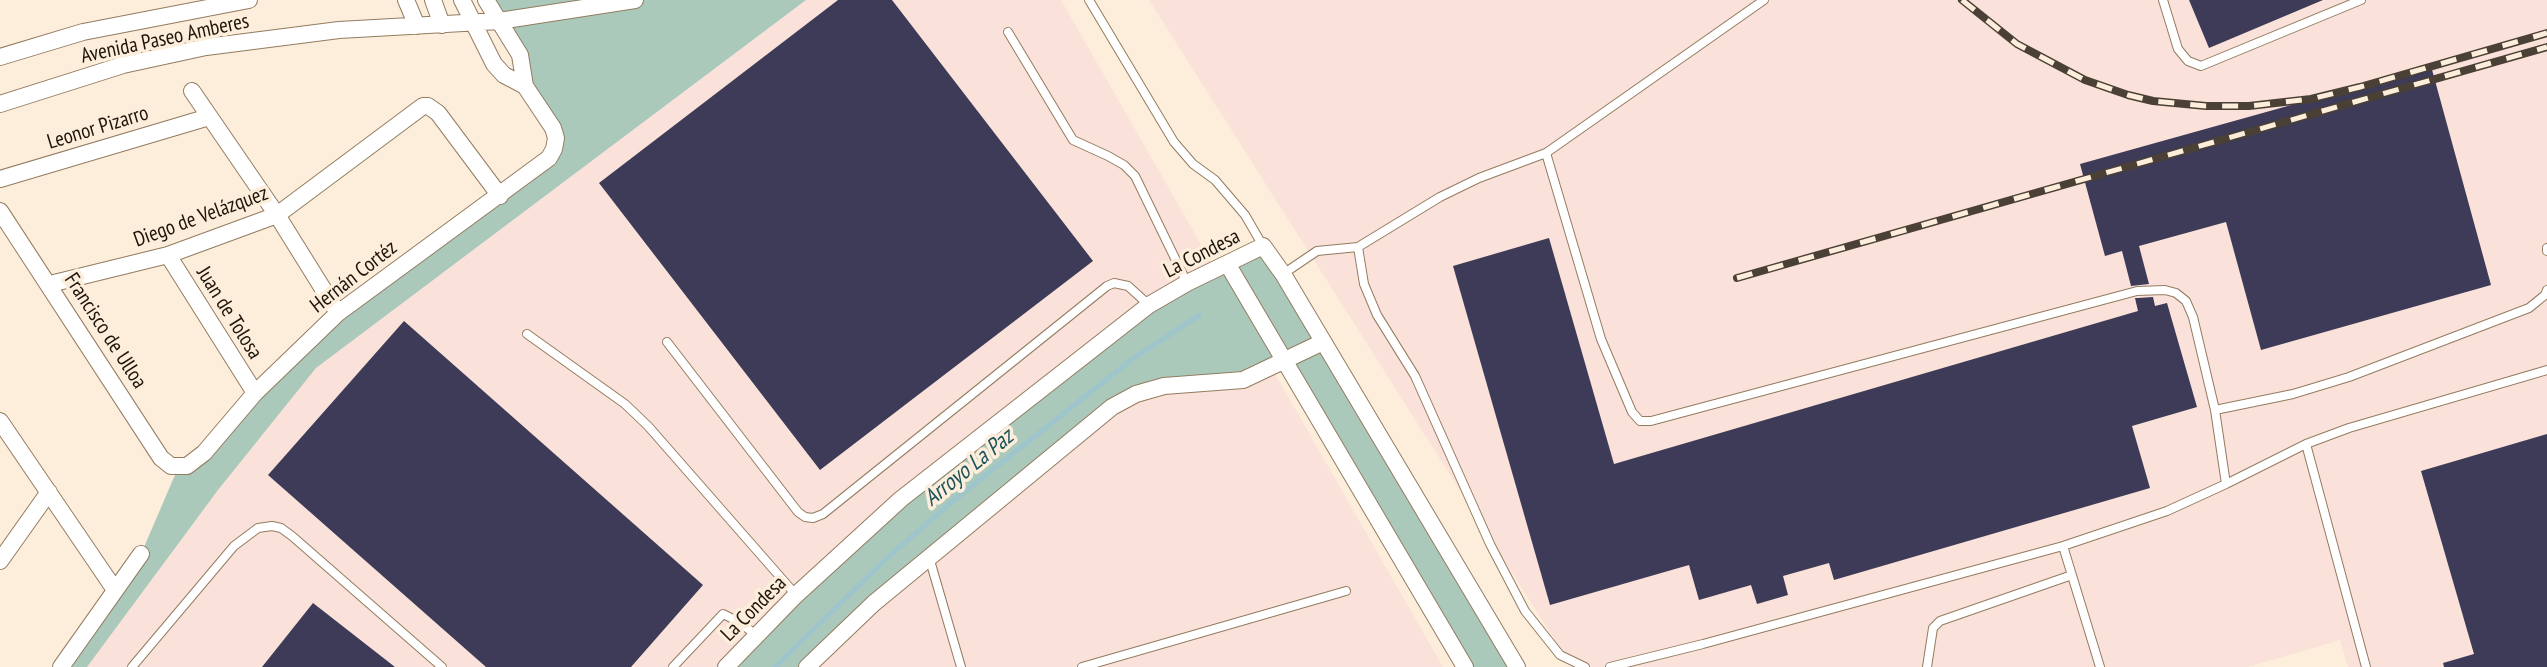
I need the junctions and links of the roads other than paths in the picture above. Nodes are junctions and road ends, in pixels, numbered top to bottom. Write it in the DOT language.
graph roads {
  1 [pos="249,0"];
  2 [pos="405,0"];
  3 [pos="433,0"];
  4 [pos="461,0"];
  5 [pos="486,0"];
  6 [pos="635,0"];
  7 [pos="1089,0"];
  8 [pos="1764,0"];
  9 [pos="2164,0"];
  10 [pos="2361,0"];
  11 [pos="499,21"];
  12 [pos="473,23"];
  13 [pos="442,25"];
  14 [pos="417,26"];
  15 [pos="1008,32"];
  16 [pos="0,57"];
  17 [pos="525,86"];
  18 [pos="192,91"];
  19 [pos="0,104"];
  20 [pos="209,117"];
  21 [pos="1546,153"];
  22 [pos="0,179"];
  23 [pos="499,196"];
  24 [pos="0,211"];
  25 [pos="277,215"];
  26 [pos="1263,246"];
  27 [pos="1358,247"];
  28 [pos="168,255"];
  29 [pos="1228,265"];
  30 [pos="1283,274"];
  31 [pos="1186,282"];
  32 [pos="50,284"];
  33 [pos="2547,290"];
  34 [pos="1149,305"];
  35 [pos="338,313"];
  36 [pos="527,334"];
  37 [pos="667,342"];
  38 [pos="1323,342"];
  39 [pos="1285,362"];
  40 [pos="2547,370"];
  41 [pos="255,393"];
  42 [pos="2215,410"];
  43 [pos="0,421"];
  44 [pos="2306,444"];
  45 [pos="178,468"];
  46 [pos="2226,484"];
  47 [pos="48,492"];
  48 [pos="2063,546"];
  49 [pos="141,554"];
  50 [pos="929,557"];
  51 [pos="0,561"];
  52 [pos="2072,575"];
  53 [pos="115,590"];
  54 [pos="1346,591"];
  55 [pos="796,596"];
  56 [pos="757,635"];
  57 [pos="61,667"];
  58 [pos="132,667"];
  59 [pos="442,667"];
  60 [pos="673,667"];
  61 [pos="726,667"];
  62 [pos="807,667"];
  63 [pos="961,667"];
  64 [pos="1082,667"];
  65 [pos="1465,667"];
  66 [pos="1517,667"];
  67 [pos="1585,667"];
  68 [pos="1610,667"];
  69 [pos="1927,667"];
  70 [pos="2099,667"];
  71 [pos="2366,667"];
  1 -- 16 [label="street, Avenida Paseo Amberes"];
  2 -- 14 [label="street"];
  3 -- 13 [label="street"];
  4 -- 12 [label="street"];
  5 -- 11 [label="street"];
  6 -- 11 [label="street, Avenida Paseo Amberes"];
  7 -- 26 [label="lane"];
  8 -- 21 [label="lane"];
  9 -- 10 [label="lane"];
  11 -- 12 [label="street, Avenida Paseo Amberes"];
  11 -- 17 [label="street"];
  12 -- 13 [label="street, Avenida Paseo Amberes"];
  12 -- 17 [label="street"];
  13 -- 14 [label="street, Avenida Paseo Amberes"];
  14 -- 19 [label="street, Avenida Paseo Amberes"];
  15 -- 31 [label="lane"];
  17 -- 23 [label="street, Hernán Cortéz"];
  18 -- 20 [label="street"];
  20 -- 22 [label="street, Leonor Pizarro"];
  20 -- 25 [label="street"];
  21 -- 27 [label="lane"];
  21 -- 42 [label="lane"];
  23 -- 25 [label="street, Diego de Velázquez"];
  23 -- 35 [label="street, Hernán Cortéz"];
  24 -- 32 [label="street, Francisco de Ulloa"];
  25 -- 28 [label="street, Diego de Velázquez"];
  25 -- 35 [label="street"];
  26 -- 29 [label="street, La Condesa"];
  26 -- 30 [label="street, La Condesa"];
  27 -- 30 [label="lane"];
  27 -- 67 [label="lane"];
  28 -- 32 [label="street, Diego de Velázquez"];
  28 -- 41 [label="street, Juan de Tolosa"];
  29 -- 31 [label="street, La Condesa"];
  29 -- 39 [label="street"];
  30 -- 38 [label="street, La Condesa"];
  31 -- 34 [label="street, La Condesa"];
  32 -- 45 [label="street, Francisco de Ulloa"];
  33 -- 42 [label="lane"];
  34 -- 37 [label="lane"];
  34 -- 55 [label="street, La Condesa"];
  35 -- 41 [label="street, Hernán Cortéz"];
  36 -- 55 [label="lane"];
  38 -- 39 [label="street"];
  38 -- 66 [label="street, La Condesa"];
  39 -- 50 [label="street"];
  39 -- 65 [label="street"];
  40 -- 44 [label="lane"];
  41 -- 45 [label="street, Hernán Cortéz"];
  42 -- 46 [label="lane"];
  43 -- 47 [label="street"];
  44 -- 46 [label="lane"];
  44 -- 71 [label="lane"];
  46 -- 48 [label="lane"];
  47 -- 51 [label="street"];
  47 -- 53 [label="street"];
  48 -- 52 [label="lane"];
  48 -- 68 [label="lane"];
  49 -- 53 [label="street"];
  50 -- 62 [label="street"];
  50 -- 63 [label="lane"];
  52 -- 69 [label="lane"];
  52 -- 70 [label="lane"];
  53 -- 57 [label="street"];
  54 -- 64 [label="lane"];
  55 -- 56 [label="street, La Condesa"];
  56 -- 60 [label="lane"];
  56 -- 61 [label="street, La Condesa"];
  58 -- 59 [label="lane"];
}
